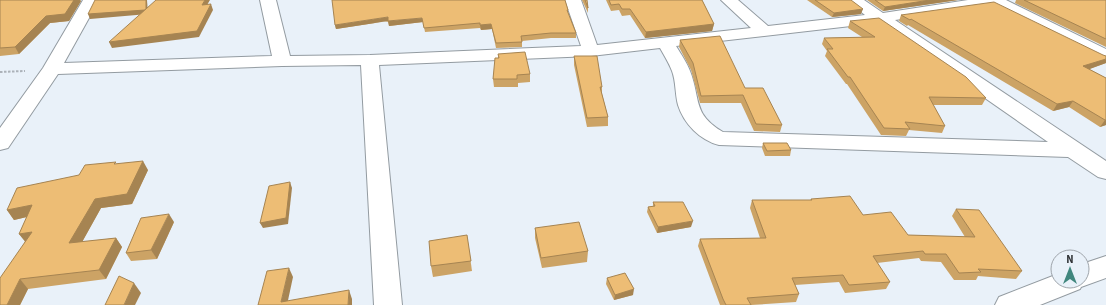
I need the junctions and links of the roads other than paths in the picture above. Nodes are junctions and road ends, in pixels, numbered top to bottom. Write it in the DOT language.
graph roads {
  1 [pos="91,0"];
  2 [pos="268,0"];
  3 [pos="573,0"];
  4 [pos="729,0"];
  5 [pos="854,0"];
  6 [pos="994,0"];
  7 [pos="880,18"];
  8 [pos="764,31"];
  9 [pos="666,43"];
  10 [pos="591,51"];
  11 [pos="1106,56"];
  12 [pos="370,60"];
  13 [pos="282,61"];
  14 [pos="52,69"];
  15 [pos="0,143"];
  16 [pos="1073,150"];
  17 [pos="1106,172"];
  18 [pos="1106,266"];
  19 [pos="1090,273"];
  20 [pos="1050,289"];
  21 [pos="388,305"];
  22 [pos="1010,305"];
  1 -- 14 [label="street"];
  2 -- 13 [label="street"];
  3 -- 10 [label="street"];
  4 -- 8 [label="street"];
  5 -- 7 [label="street"];
  6 -- 7 [label="street"];
  6 -- 11 [label="street"];
  7 -- 8 [label="street"];
  7 -- 16 [label="street"];
  8 -- 9 [label="street"];
  9 -- 10 [label="street"];
  9 -- 16 [label="street"];
  10 -- 12 [label="street"];
  12 -- 13 [label="street"];
  12 -- 21 [label="street"];
  13 -- 14 [label="street"];
  14 -- 15 [label="street"];
  16 -- 17 [label="street"];
  18 -- 19 [label="street"];
  20 -- 22 [label="street"];
}
